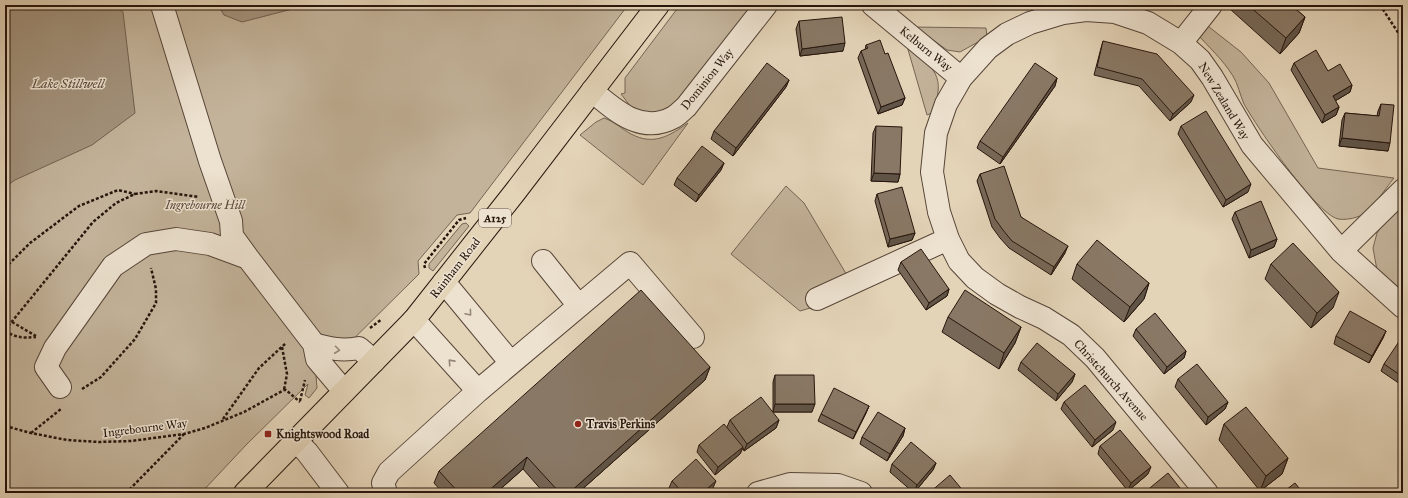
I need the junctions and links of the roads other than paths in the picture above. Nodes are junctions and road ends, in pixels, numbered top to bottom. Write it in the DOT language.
graph roads {
  1 [pos="162,5"];
  2 [pos="658,5"];
  3 [pos="766,5"];
  4 [pos="873,5"];
  5 [pos="1211,5"];
  6 [pos="1181,43"];
  7 [pos="961,78"];
  8 [pos="592,91"];
  9 [pos="1403,190"];
  10 [pos="948,239"];
  11 [pos="1341,252"];
  12 [pos="248,258"];
  13 [pos="543,261"];
  14 [pos="444,282"];
  15 [pos="817,299"];
  16 [pos="579,306"];
  17 [pos="1403,307"];
  18 [pos="414,320"];
  19 [pos="308,337"];
  20 [pos="693,338"];
  21 [pos="374,361"];
  22 [pos="511,363"];
  23 [pos="344,391"];
  24 [pos="478,391"];
  25 [pos="67,395"];
  26 [pos="296,440"];
  27 [pos="244,493"];
  28 [pos="338,493"];
  29 [pos="386,493"];
  30 [pos="758,493"];
  31 [pos="861,493"];
  32 [pos="1207,493"];
  1 -- 12 [label="street"];
  2 -- 8 [label="main road, Rainham Road / A125"];
  3 -- 8 [label="street, Dominion Way"];
  4 -- 7 [label="street, Kelburn Way"];
  5 -- 6 [label="street"];
  6 -- 7 [label="street, New Zealand Way"];
  6 -- 11 [label="street, New Zealand Way"];
  7 -- 10 [label="street, Christchurch Avenue"];
  8 -- 14 [label="main road, Rainham Road / A125"];
  9 -- 11 [label="street"];
  10 -- 15 [label="street"];
  10 -- 32 [label="street, Christchurch Avenue"];
  11 -- 17 [label="street, New Zealand Way"];
  12 -- 19 [label="street"];
  12 -- 25 [label="street"];
  13 -- 16 [label="street"];
  14 -- 18 [label="main road, Rainham Road / A125"];
  14 -- 22 [label="street, one-way"];
  16 -- 20 [label="street"];
  16 -- 22 [label="street"];
  18 -- 21 [label="main road, Rainham Road / A125"];
  24 -- 18 [label="street, one-way"];
  19 -- 21 [label="street, one-way"];
  19 -- 23 [label="street"];
  21 -- 23 [label="main road, Rainham Road / A125"];
  22 -- 24 [label="street"];
  23 -- 26 [label="main road, Rainham Road / A125"];
  24 -- 29 [label="street"];
  26 -- 27 [label="main road, Rainham Road / A125"];
  26 -- 28 [label="street"];
  30 -- 31 [label="street"];
}
